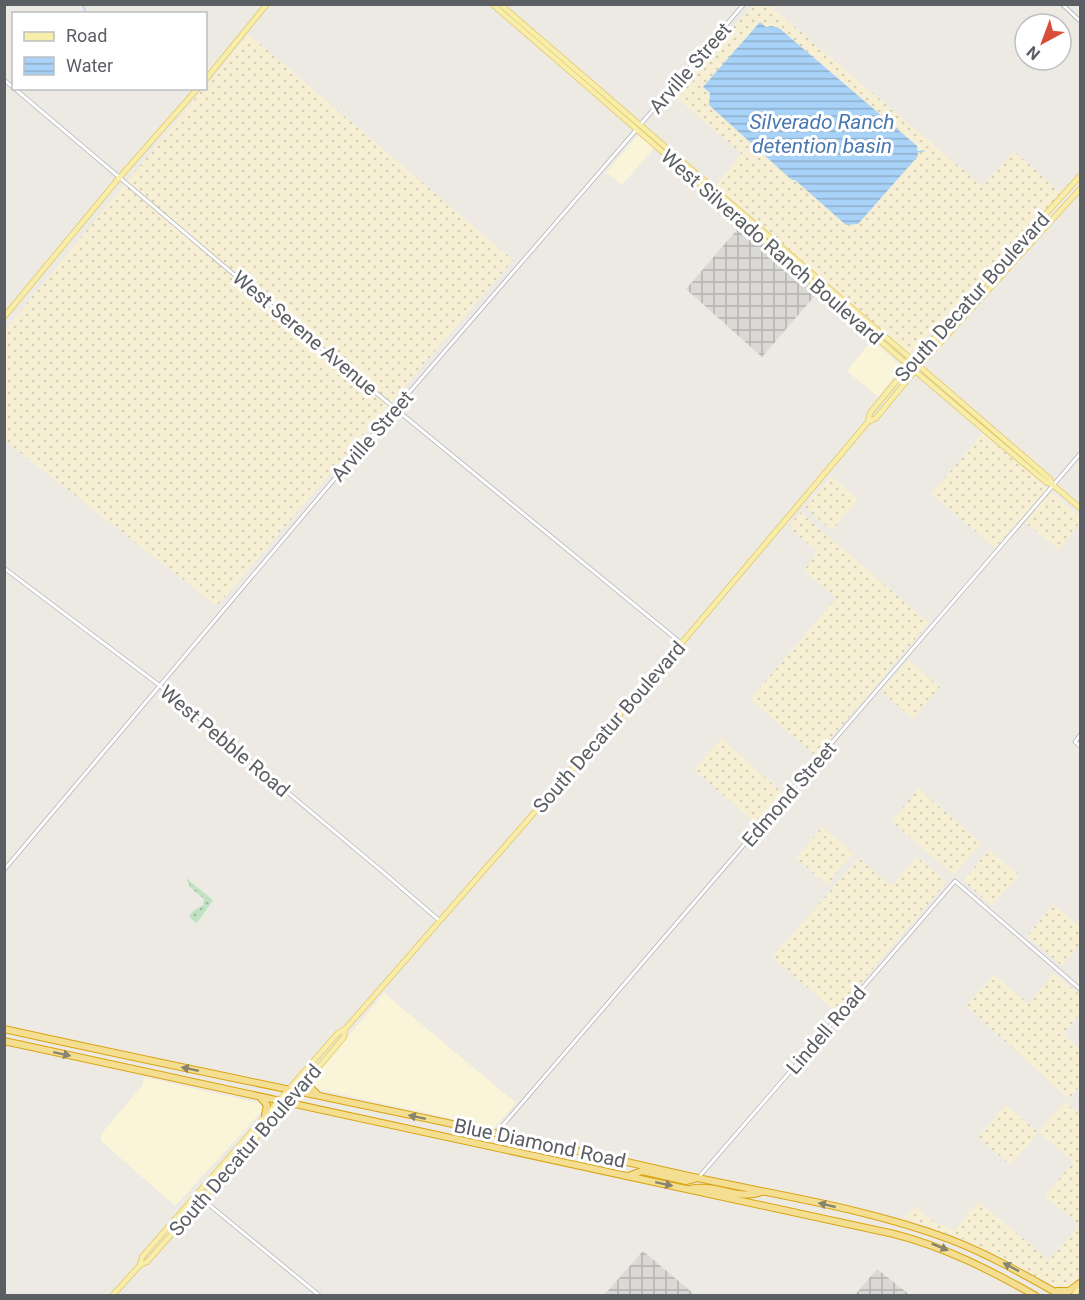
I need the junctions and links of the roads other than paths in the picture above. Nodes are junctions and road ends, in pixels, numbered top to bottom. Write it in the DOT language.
graph roads {
  1 [pos="267,4"];
  2 [pos="492,4"];
  3 [pos="744,4"];
  4 [pos="1062,4"];
  5 [pos="500,7"];
  6 [pos="1080,21"];
  7 [pos="531,38"];
  8 [pos="542,41"];
  9 [pos="207,78"];
  10 [pos="16,90"];
  11 [pos="196,90"];
  12 [pos="639,127"];
  13 [pos="1080,176"];
  14 [pos="119,178"];
  15 [pos="1080,189"];
  16 [pos="1017,247"];
  17 [pos="1003,274"];
  18 [pos="4,317"];
  19 [pos="910,365"];
  20 [pos="919,368"];
  21 [pos="914,372"];
  22 [pos="396,409"];
  23 [pos="868,422"];
  24 [pos="1080,454"];
  25 [pos="1053,485"];
  26 [pos="1080,508"];
  27 [pos="4,568"];
  28 [pos="681,643"];
  29 [pos="159,685"];
  30 [pos="1080,735"];
  31 [pos="1080,747"];
  32 [pos="4,870"];
  33 [pos="440,921"];
  34 [pos="1080,989"];
  35 [pos="4,1029"];
  36 [pos="345,1029"];
  37 [pos="4,1041"];
  38 [pos="308,1079"];
  39 [pos="287,1089"];
  40 [pos="297,1091"];
  41 [pos="257,1095"];
  42 [pos="320,1096"];
  43 [pos="278,1100"];
  44 [pos="287,1102"];
  45 [pos="265,1115"];
  46 [pos="495,1133"];
  47 [pos="628,1176"];
  48 [pos="698,1179"];
  49 [pos="688,1189"];
  50 [pos="762,1192"];
  51 [pos="196,1194"];
  52 [pos="203,1199"];
  53 [pos="140,1265"];
  54 [pos="1080,1285"];
  55 [pos="1052,1290"];
  56 [pos="111,1296"];
  57 [pos="320,1296"];
  58 [pos="1034,1296"];
  59 [pos="1062,1296"];
  60 [pos="1073,1296"];
  1 -- 9 [label="main road"];
  2 -- 5 [label="main road, West Silverado Ranch Boulevard"];
  3 -- 12 [label="street, Arville Street"];
  4 -- 6 [label="street"];
  5 -- 7 [label="main road, West Silverado Ranch Boulevard"];
  5 -- 8 [label="main road, West Silverado Ranch Boulevard"];
  7 -- 8 [label="main road"];
  7 -- 12 [label="main road, West Silverado Ranch Boulevard"];
  8 -- 12 [label="main road, West Silverado Ranch Boulevard"];
  10 -- 14 [label="street, West Serene Avenue"];
  11 -- 14 [label="main road"];
  12 -- 19 [label="main road, West Silverado Ranch Boulevard"];
  12 -- 22 [label="street, Arville Street"];
  13 -- 16 [label="main road, South Decatur Boulevard"];
  14 -- 18 [label="main road"];
  14 -- 22 [label="street, West Serene Avenue"];
  15 -- 17 [label="main road, South Decatur Boulevard"];
  16 -- 17 [label="main road"];
  16 -- 19 [label="main road, South Decatur Boulevard"];
  17 -- 20 [label="main road, South Decatur Boulevard"];
  19 -- 20 [label="main road, West Silverado Ranch Boulevard"];
  19 -- 21 [label="main road, West Silverado Ranch Boulevard"];
  19 -- 23 [label="main road, South Decatur Boulevard"];
  20 -- 21 [label="main road, South Decatur Boulevard"];
  20 -- 25 [label="main road, West Silverado Ranch Boulevard"];
  21 -- 23 [label="main road, South Decatur Boulevard"];
  21 -- 25 [label="main road, West Silverado Ranch Boulevard"];
  22 -- 28 [label="street, West Serene Avenue"];
  22 -- 29 [label="street, Arville Street"];
  23 -- 28 [label="main road, South Decatur Boulevard"];
  24 -- 25 [label="street, Edmond Street"];
  25 -- 26 [label="main road, West Silverado Ranch Boulevard"];
  25 -- 46 [label="street, Edmond Street"];
  27 -- 29 [label="street, West Pebble Road"];
  28 -- 33 [label="main road, South Decatur Boulevard"];
  29 -- 32 [label="street, Arville Street"];
  29 -- 33 [label="street, West Pebble Road"];
  30 -- 31 [label="street"];
  33 -- 36 [label="main road, South Decatur Boulevard"];
  34 -- 48 [label="street, Lindell Road"];
  39 -- 35 [label="highway, Blue Diamond Road, one-way"];
  36 -- 38 [label="main road, South Decatur Boulevard"];
  36 -- 39 [label="main road, South Decatur Boulevard"];
  37 -- 41 [label="highway, Blue Diamond Road, one-way"];
  38 -- 40 [label="main road, South Decatur Boulevard"];
  38 -- 42 [label="highway"];
  39 -- 40 [label="highway, Blue Diamond Road"];
  39 -- 43 [label="main road, South Decatur Boulevard"];
  40 -- 42 [label="highway, Blue Diamond Road"];
  40 -- 44 [label="main road, South Decatur Boulevard"];
  41 -- 43 [label="highway, Blue Diamond Road"];
  41 -- 45 [label="highway"];
  46 -- 42 [label="highway, Blue Diamond Road, one-way"];
  43 -- 44 [label="highway, Blue Diamond Road"];
  43 -- 45 [label="main road, South Decatur Boulevard"];
  44 -- 47 [label="highway, Blue Diamond Road"];
  44 -- 52 [label="main road, South Decatur Boulevard"];
  45 -- 51 [label="main road, South Decatur Boulevard"];
  46 -- 48 [label="highway, Blue Diamond Road"];
  47 -- 48 [label="highway"];
  47 -- 49 [label="highway, Blue Diamond Road, one-way"];
  48 -- 50 [label="highway, Blue Diamond Road"];
  49 -- 50 [label="highway"];
  49 -- 58 [label="highway, Blue Diamond Road, one-way"];
  55 -- 50 [label="highway, Blue Diamond Road, one-way"];
  51 -- 52 [label="street"];
  51 -- 53 [label="main road, South Decatur Boulevard"];
  52 -- 53 [label="main road, South Decatur Boulevard"];
  52 -- 57 [label="street"];
  53 -- 56 [label="main road, South Decatur Boulevard"];
  54 -- 55 [label="highway"];
  54 -- 60 [label="main road"];
  55 -- 59 [label="highway, Blue Diamond Road"];
}
